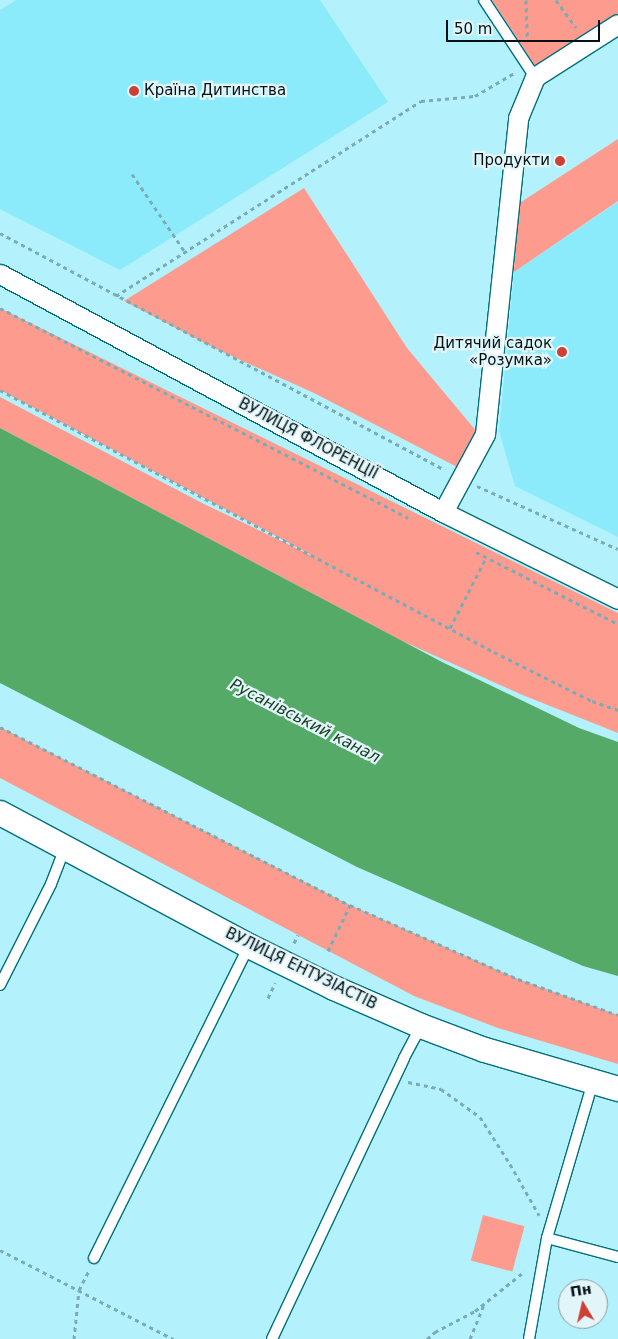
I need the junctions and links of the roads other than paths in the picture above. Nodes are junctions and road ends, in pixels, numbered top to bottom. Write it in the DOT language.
graph roads {
  1 [pos="484,0"];
  2 [pos="618,24"];
  3 [pos="532,71"];
  4 [pos="0,274"];
  5 [pos="443,512"];
  6 [pos="618,599"];
  7 [pos="0,813"];
  8 [pos="65,848"];
  9 [pos="249,946"];
  10 [pos="0,985"];
  11 [pos="421,1026"];
  12 [pos="593,1082"];
  13 [pos="618,1089"];
  14 [pos="546,1238"];
  15 [pos="618,1257"];
  16 [pos="94,1258"];
  17 [pos="272,1339"];
  18 [pos="529,1339"];
  1 -- 3 [label="lane"];
  2 -- 3 [label="street"];
  3 -- 5 [label="street"];
  4 -- 5 [label="street, ВУЛИЦЯ ФЛОРЕНЦІЇ"];
  5 -- 6 [label="street, ВУЛИЦЯ ФЛОРЕНЦІЇ"];
  7 -- 8 [label="street, ВУЛИЦЯ ЕНТУЗІАСТІВ"];
  8 -- 9 [label="street, ВУЛИЦЯ ЕНТУЗІАСТІВ"];
  8 -- 10 [label="lane"];
  9 -- 11 [label="street, ВУЛИЦЯ ЕНТУЗІАСТІВ"];
  9 -- 16 [label="lane"];
  11 -- 12 [label="street, ВУЛИЦЯ ЕНТУЗІАСТІВ"];
  11 -- 17 [label="lane"];
  12 -- 13 [label="street, ВУЛИЦЯ ЕНТУЗІАСТІВ"];
  12 -- 14 [label="lane"];
  14 -- 15 [label="lane"];
  14 -- 18 [label="lane"];
}
